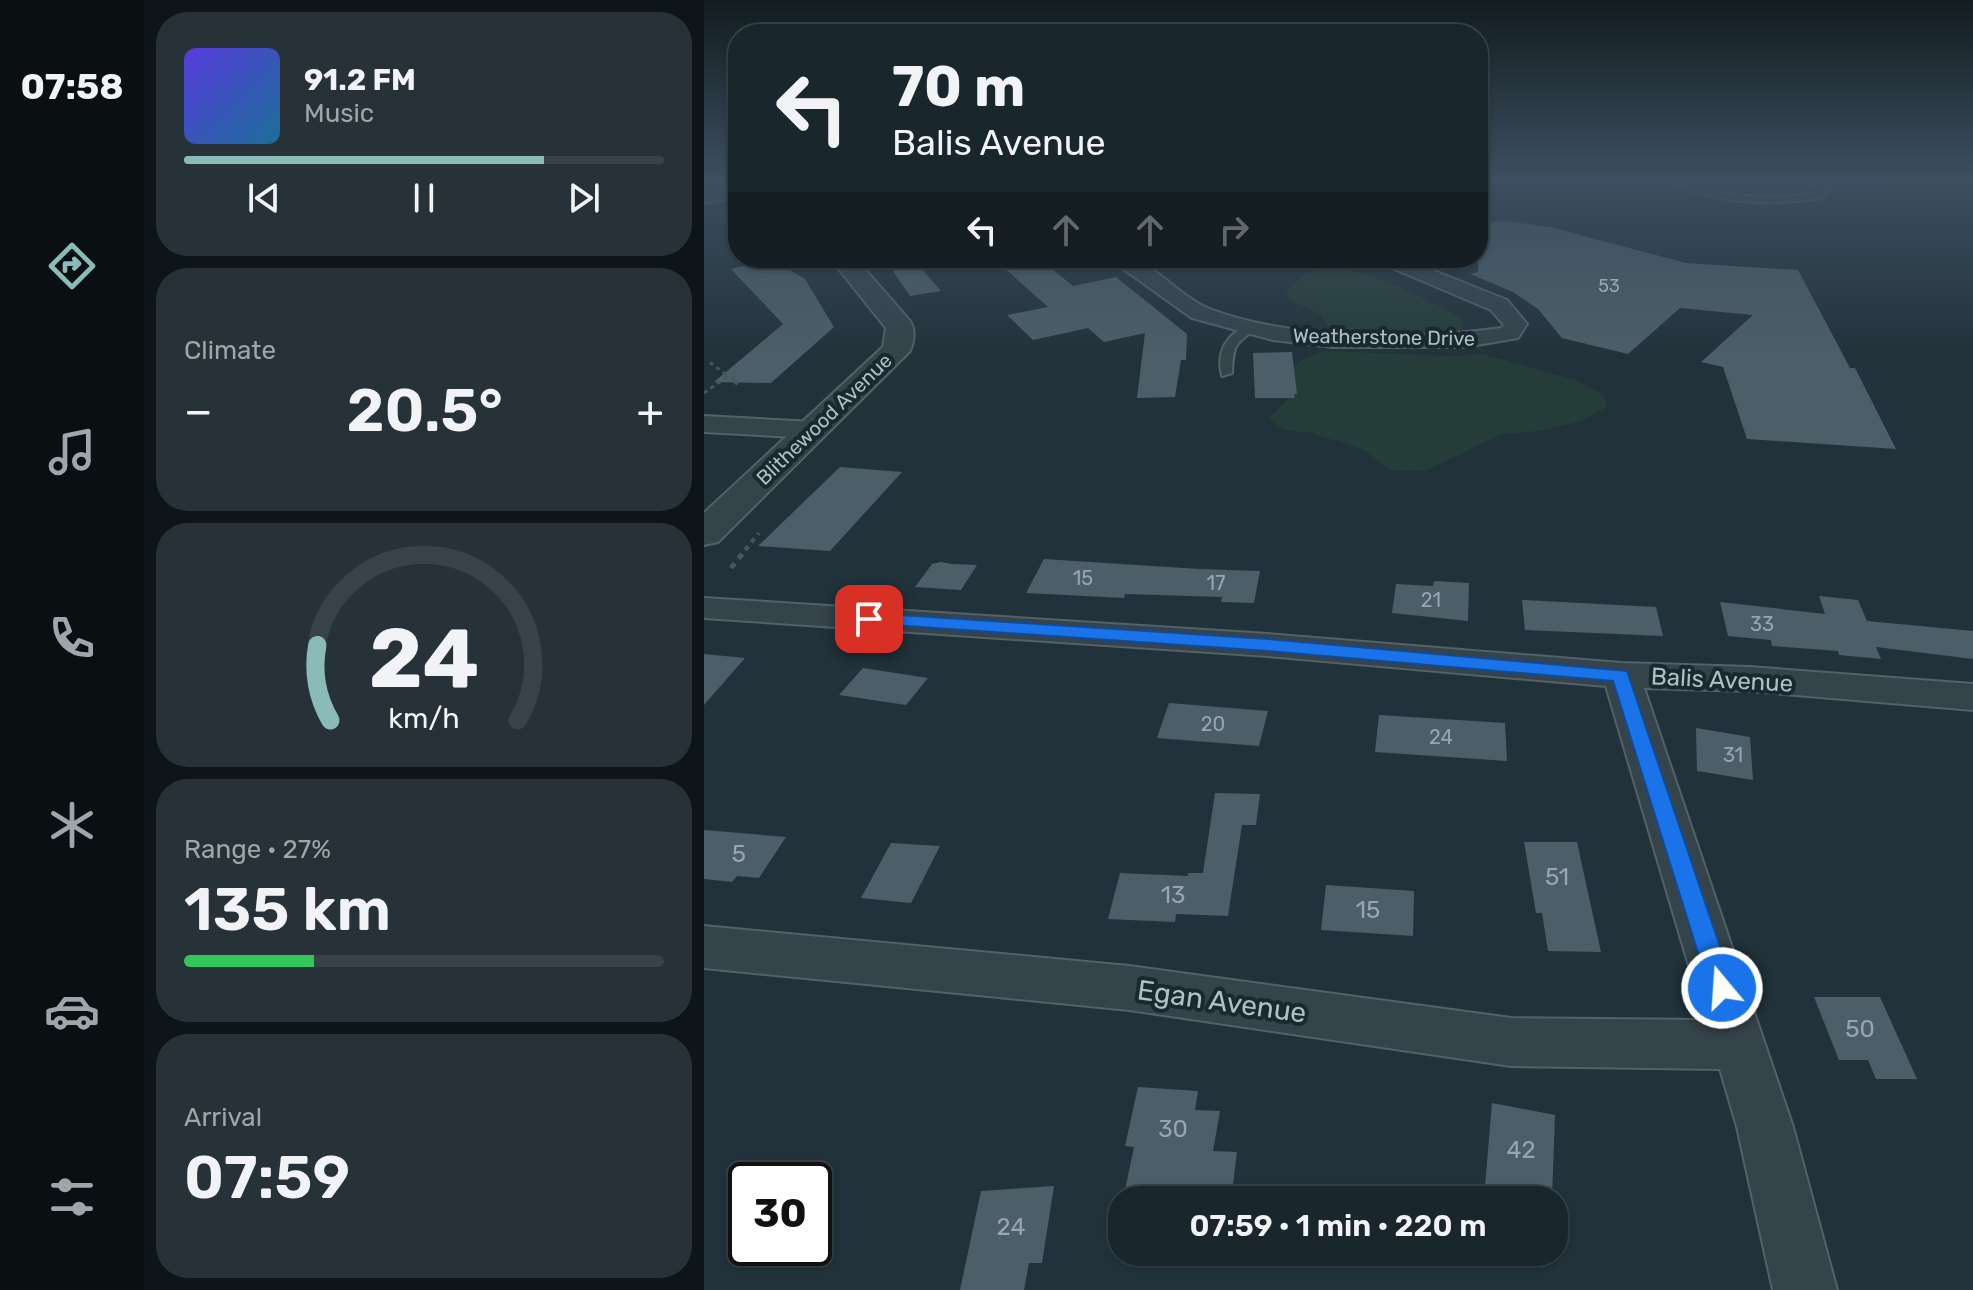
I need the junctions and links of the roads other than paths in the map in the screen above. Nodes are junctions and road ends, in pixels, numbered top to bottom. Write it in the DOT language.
graph roads {
  1 [pos="850,268"];
  2 [pos="1133,268"];
  3 [pos="1409,268"];
  4 [pos="1249,329"];
  5 [pos="1226,373"];
  6 [pos="704,424"];
  7 [pos="801,442"];
  8 [pos="704,445"];
  9 [pos="704,534"];
  10 [pos="704,608"];
  11 [pos="1621,675"];
  12 [pos="1973,697"];
  13 [pos="704,947"];
  14 [pos="1740,1045"];
  15 [pos="1805,1290"];
  1 -- 7 [label="street, Blithewood Avenue"];
  2 -- 4 [label="street, Weatherstone Drive"];
  3 -- 4 [label="street, Weatherstone Drive"];
  4 -- 5 [label="lane"];
  6 -- 7 [label="street"];
  7 -- 8 [label="street"];
  7 -- 9 [label="street, Blithewood Avenue"];
  10 -- 11 [label="street, Balis Avenue"];
  11 -- 12 [label="street, Balis Avenue"];
  11 -- 14 [label="street"];
  13 -- 14 [label="street, Egan Avenue"];
  14 -- 15 [label="street"];
}
